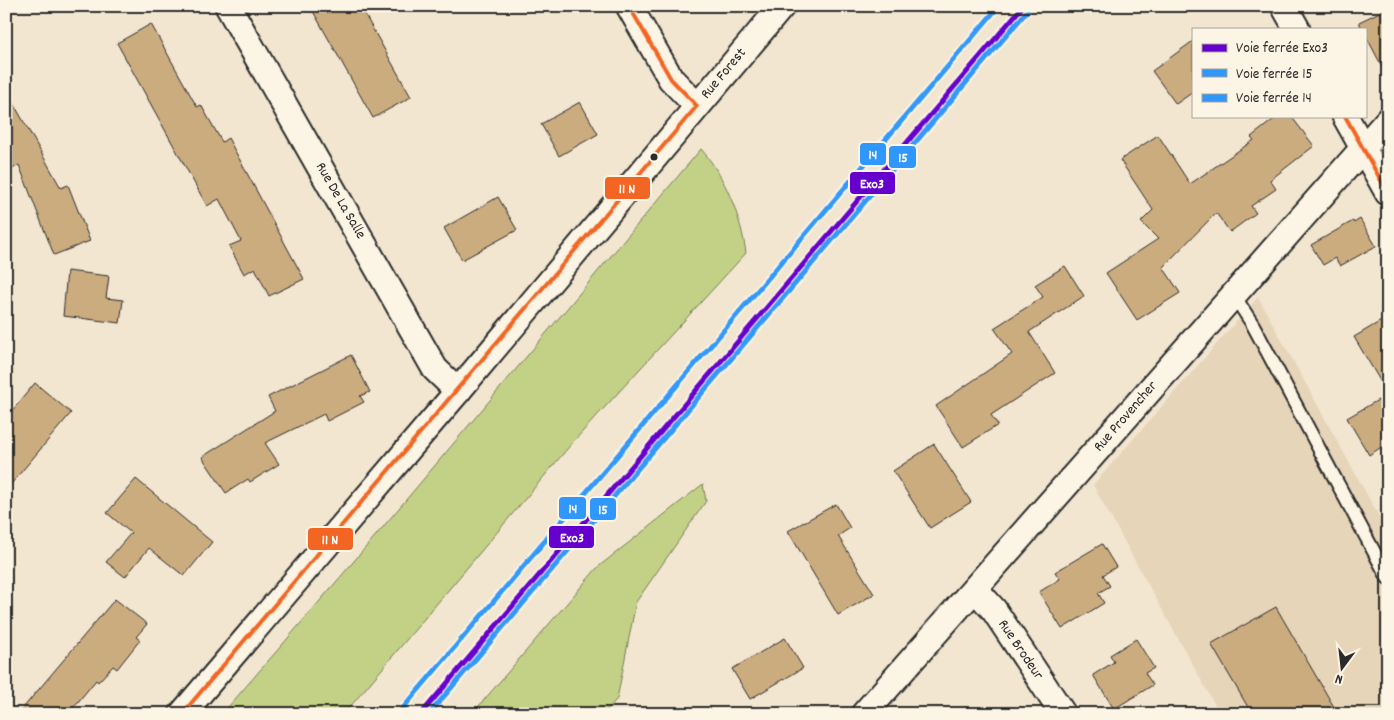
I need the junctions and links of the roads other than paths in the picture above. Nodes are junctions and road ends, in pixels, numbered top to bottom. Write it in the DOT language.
graph roads {
  1 [pos="228,6"];
  2 [pos="629,6"];
  3 [pos="782,6"];
  4 [pos="1284,6"];
  5 [pos="1296,28"];
  6 [pos="697,106"];
  7 [pos="1347,118"];
  8 [pos="1388,120"];
  9 [pos="1363,147"];
  10 [pos="1388,193"];
  11 [pos="1233,294"];
  12 [pos="458,391"];
  13 [pos="1388,578"];
  14 [pos="975,589"];
  15 [pos="182,714"];
  16 [pos="864,714"];
  17 [pos="1063,714"];
  1 -- 12 [label="street, Rue De La Salle"];
  2 -- 6 [label="street"];
  3 -- 6 [label="street, Rue Forest"];
  4 -- 5 [label="street"];
  6 -- 12 [label="street, Rue Forest"];
  7 -- 9 [label="street"];
  8 -- 9 [label="street, Rue Provencher"];
  9 -- 10 [label="street"];
  9 -- 11 [label="street, Rue Provencher"];
  11 -- 13 [label="lane"];
  11 -- 14 [label="street, Rue Provencher"];
  12 -- 15 [label="street, Rue Forest"];
  14 -- 16 [label="street, Rue Provencher"];
  14 -- 17 [label="street, Rue Brodeur"];
}
